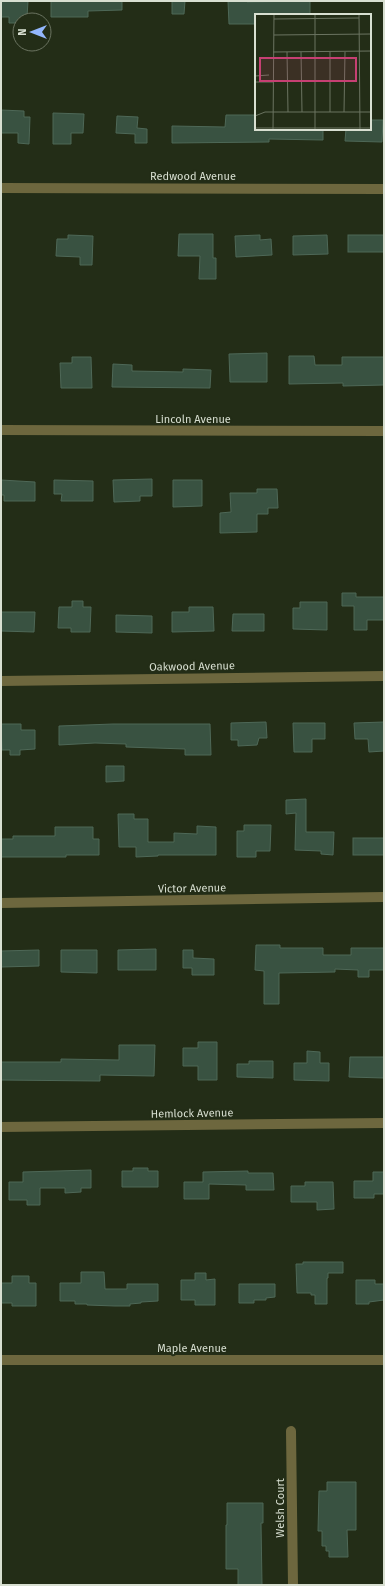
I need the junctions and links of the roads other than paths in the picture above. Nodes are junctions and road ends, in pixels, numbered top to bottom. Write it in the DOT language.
graph roads {
  1 [pos="1,188"];
  2 [pos="384,189"];
  3 [pos="1,430"];
  4 [pos="384,431"];
  5 [pos="384,676"];
  6 [pos="1,681"];
  7 [pos="384,897"];
  8 [pos="1,904"];
  9 [pos="384,1123"];
  10 [pos="1,1127"];
  11 [pos="1,1360"];
  12 [pos="384,1360"];
  13 [pos="291,1431"];
  14 [pos="293,1585"];
  1 -- 2 [label="street, Redwood Avenue"];
  3 -- 4 [label="street, Lincoln Avenue"];
  5 -- 6 [label="street, Oakwood Avenue"];
  7 -- 8 [label="street, Victor Avenue"];
  9 -- 10 [label="street, Hemlock Avenue"];
  11 -- 12 [label="street, Maple Avenue"];
  13 -- 14 [label="street, Welsh Court"];
}
